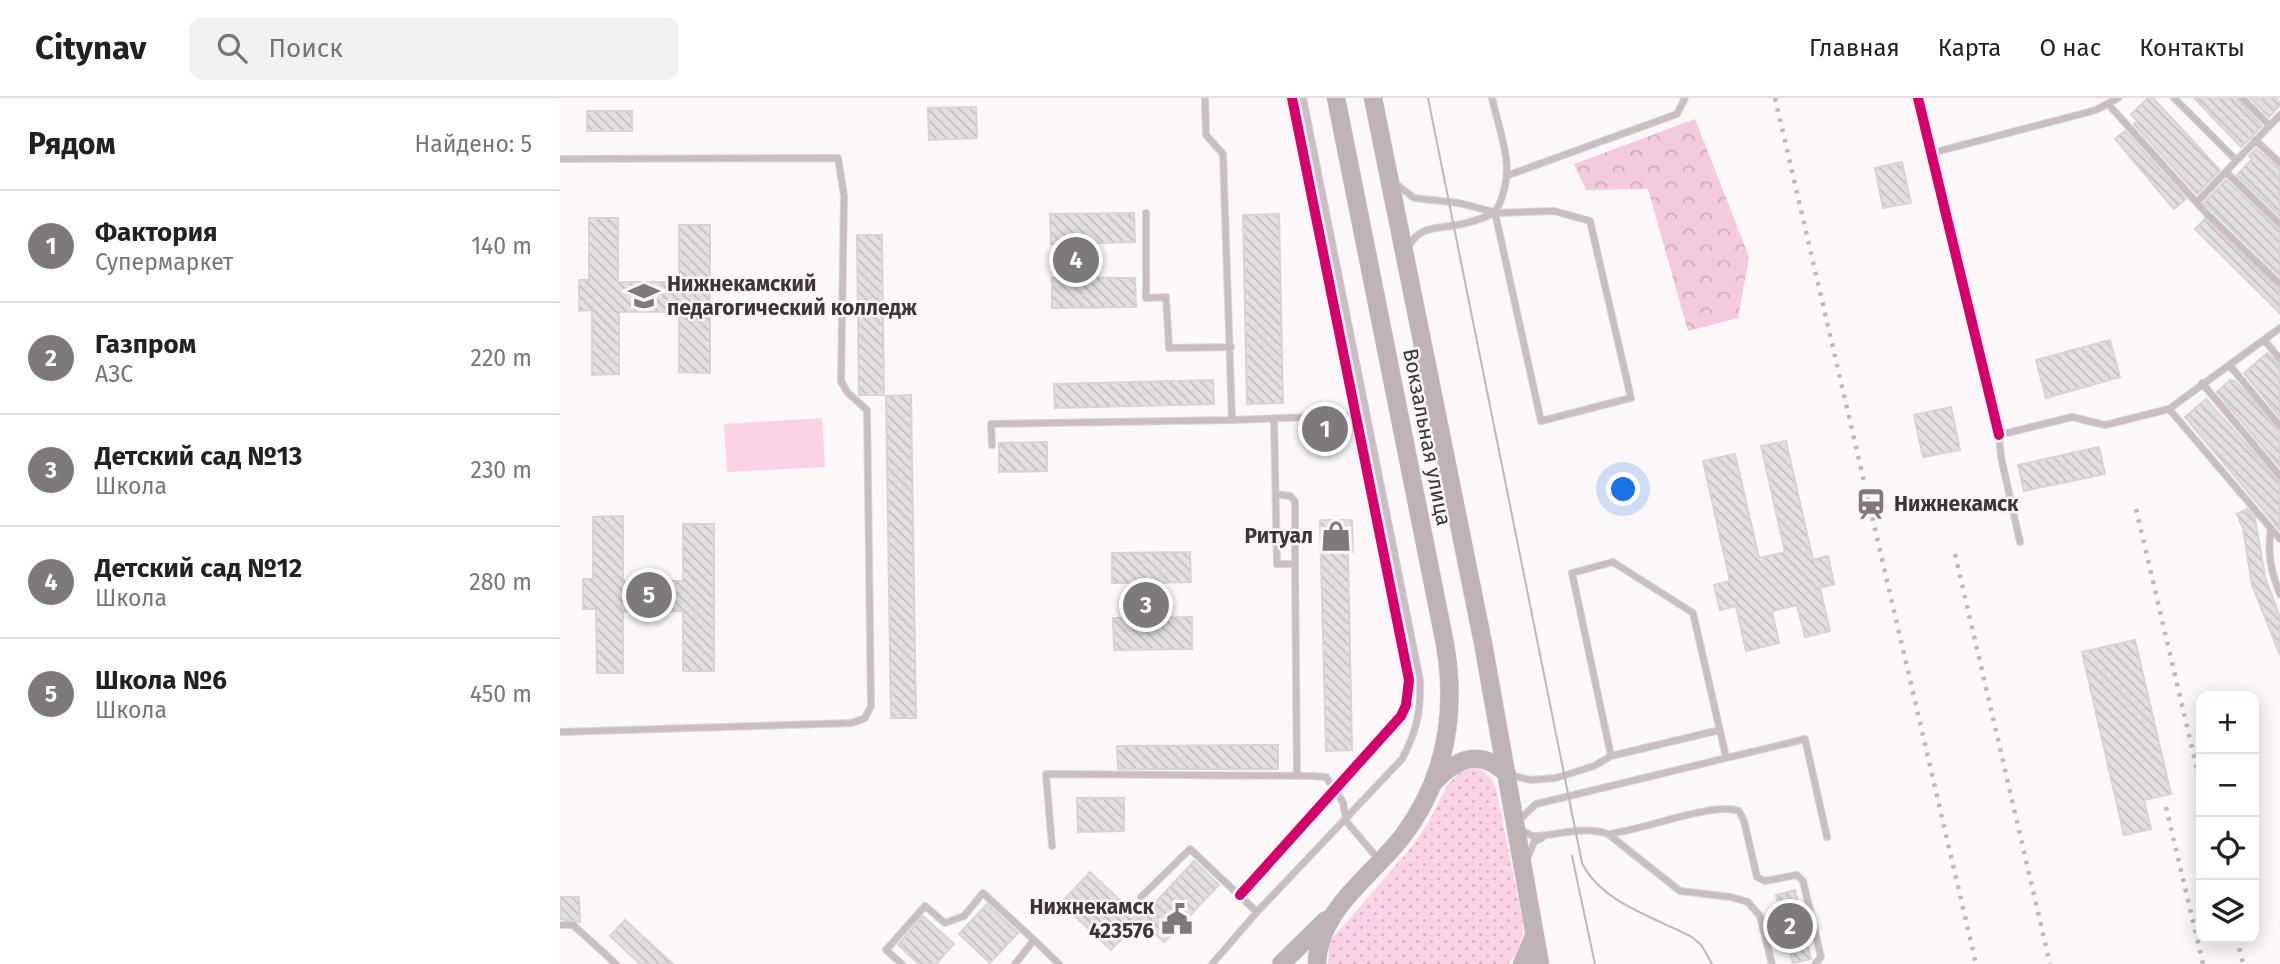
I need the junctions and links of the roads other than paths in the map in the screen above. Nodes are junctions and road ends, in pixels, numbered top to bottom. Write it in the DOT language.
graph roads {
  1 [pos="1205,98"];
  2 [pos="1303,98"];
  3 [pos="1336,98"];
  4 [pos="1373,98"];
  5 [pos="1492,98"];
  6 [pos="1685,98"];
  7 [pos="1918,98"];
  8 [pos="2118,98"];
  9 [pos="2174,98"];
  10 [pos="2242,98"];
  11 [pos="2109,105"];
  12 [pos="2280,115"];
  13 [pos="2269,125"];
  14 [pos="2255,140"];
  15 [pos="1932,153"];
  16 [pos="560,159"];
  17 [pos="2236,160"];
  18 [pos="2280,163"];
  19 [pos="2227,173"];
  20 [pos="1509,175"];
  21 [pos="1390,177"];
  22 [pos="2197,202"];
  23 [pos="1495,213"];
  24 [pos="1146,214"];
  25 [pos="2280,224"];
  26 [pos="1405,255"];
  27 [pos="2280,284"];
  28 [pos="2280,328"];
  29 [pos="2265,341"];
  30 [pos="1231,347"];
  31 [pos="2280,359"];
  32 [pos="2231,367"];
  33 [pos="2202,383"];
  34 [pos="2169,410"];
  35 [pos="1366,415"];
  36 [pos="1274,418"];
  37 [pos="1232,420"];
  38 [pos="2280,426"];
  39 [pos="1999,435"];
  40 [pos="992,445"];
  41 [pos="2280,476"];
  42 [pos="1276,494"];
  43 [pos="2271,529"];
  44 [pos="2280,539"];
  45 [pos="2020,542"];
  46 [pos="1295,564"];
  47 [pos="2280,594"];
  48 [pos="1720,730"];
  49 [pos="560,732"];
  50 [pos="1611,756"];
  51 [pos="1726,757"];
  52 [pos="1507,774"];
  53 [pos="1297,776"];
  54 [pos="1432,784"];
  55 [pos="1346,821"];
  56 [pos="1517,824"];
  57 [pos="1608,834"];
  58 [pos="1546,836"];
  59 [pos="1828,837"];
  60 [pos="1052,846"];
  61 [pos="1381,861"];
  62 [pos="1524,864"];
  63 [pos="1142,897"];
  64 [pos="1338,908"];
  65 [pos="1256,912"];
  66 [pos="560,925"];
  67 [pos="1535,926"];
  68 [pos="1034,940"];
  69 [pos="616,964"];
  70 [pos="902,964"];
  71 [pos="1015,964"];
  72 [pos="1059,964"];
  73 [pos="1212,964"];
  74 [pos="1281,964"];
  75 [pos="1317,964"];
  76 [pos="1522,964"];
  77 [pos="1540,964"];
  78 [pos="1772,964"];
  79 [pos="1815,964"];
  1 -- 30 [label="lane"];
  2 -- 35 [label="lane"];
  3 -- 54 [label="main road, Вокзальная улица"];
  4 -- 21 [label="main road, Вокзальная улица"];
  5 -- 20 [label="lane"];
  6 -- 20 [label="lane"];
  7 -- 15 [label="street"];
  8 -- 11 [label="lane"];
  9 -- 17 [label="lane"];
  10 -- 13 [label="lane"];
  11 -- 15 [label="lane"];
  11 -- 22 [label="lane"];
  12 -- 13 [label="lane"];
  13 -- 14 [label="lane"];
  14 -- 17 [label="lane"];
  14 -- 18 [label="lane"];
  15 -- 39 [label="street"];
  16 -- 49 [label="lane"];
  17 -- 19 [label="lane"];
  19 -- 22 [label="lane"];
  19 -- 25 [label="lane"];
  20 -- 23 [label="lane"];
  21 -- 23 [label="lane"];
  21 -- 26 [label="main road, Вокзальная улица"];
  22 -- 27 [label="lane"];
  23 -- 23 [label="lane"];
  23 -- 26 [label="lane"];
  24 -- 30 [label="lane"];
  26 -- 52 [label="main road, Вокзальная улица"];
  28 -- 29 [label="lane"];
  29 -- 31 [label="lane"];
  29 -- 32 [label="lane"];
  30 -- 37 [label="lane"];
  32 -- 33 [label="lane"];
  32 -- 38 [label="lane"];
  33 -- 34 [label="lane"];
  33 -- 41 [label="lane"];
  34 -- 39 [label="lane"];
  34 -- 43 [label="lane"];
  35 -- 36 [label="lane"];
  35 -- 55 [label="lane"];
  36 -- 37 [label="lane"];
  36 -- 42 [label="lane"];
  37 -- 40 [label="lane"];
  39 -- 45 [label="lane"];
  42 -- 46 [label="lane"];
  42 -- 46 [label="lane"];
  43 -- 44 [label="lane"];
  43 -- 47 [label="lane"];
  46 -- 53 [label="lane"];
  48 -- 50 [label="lane"];
  48 -- 50 [label="lane"];
  48 -- 51 [label="lane"];
  50 -- 52 [label="lane"];
  51 -- 56 [label="lane"];
  51 -- 59 [label="lane"];
  52 -- 54 [label="main road, Вокзальная улица"];
  52 -- 56 [label="main road, Вокзальная улица"];
  53 -- 55 [label="lane"];
  53 -- 60 [label="lane"];
  54 -- 61 [label="main road, Вокзальная улица"];
  55 -- 61 [label="lane"];
  55 -- 65 [label="lane"];
  56 -- 58 [label="lane"];
  56 -- 62 [label="main road, Вокзальная улица"];
  57 -- 58 [label="lane"];
  57 -- 78 [label="lane"];
  57 -- 79 [label="lane"];
  58 -- 62 [label="lane"];
  61 -- 64 [label="main road, Вокзальная улица"];
  62 -- 67 [label="main road, Вокзальная улица"];
  63 -- 65 [label="lane"];
  64 -- 74 [label="main road"];
  64 -- 75 [label="main road, Вокзальная улица"];
  65 -- 73 [label="lane"];
  66 -- 69 [label="lane"];
  67 -- 76 [label="main road, Вокзальная улица"];
  67 -- 77 [label="main road, Вокзальная улица"];
  68 -- 70 [label="lane"];
  68 -- 71 [label="lane"];
  68 -- 72 [label="lane"];
}
